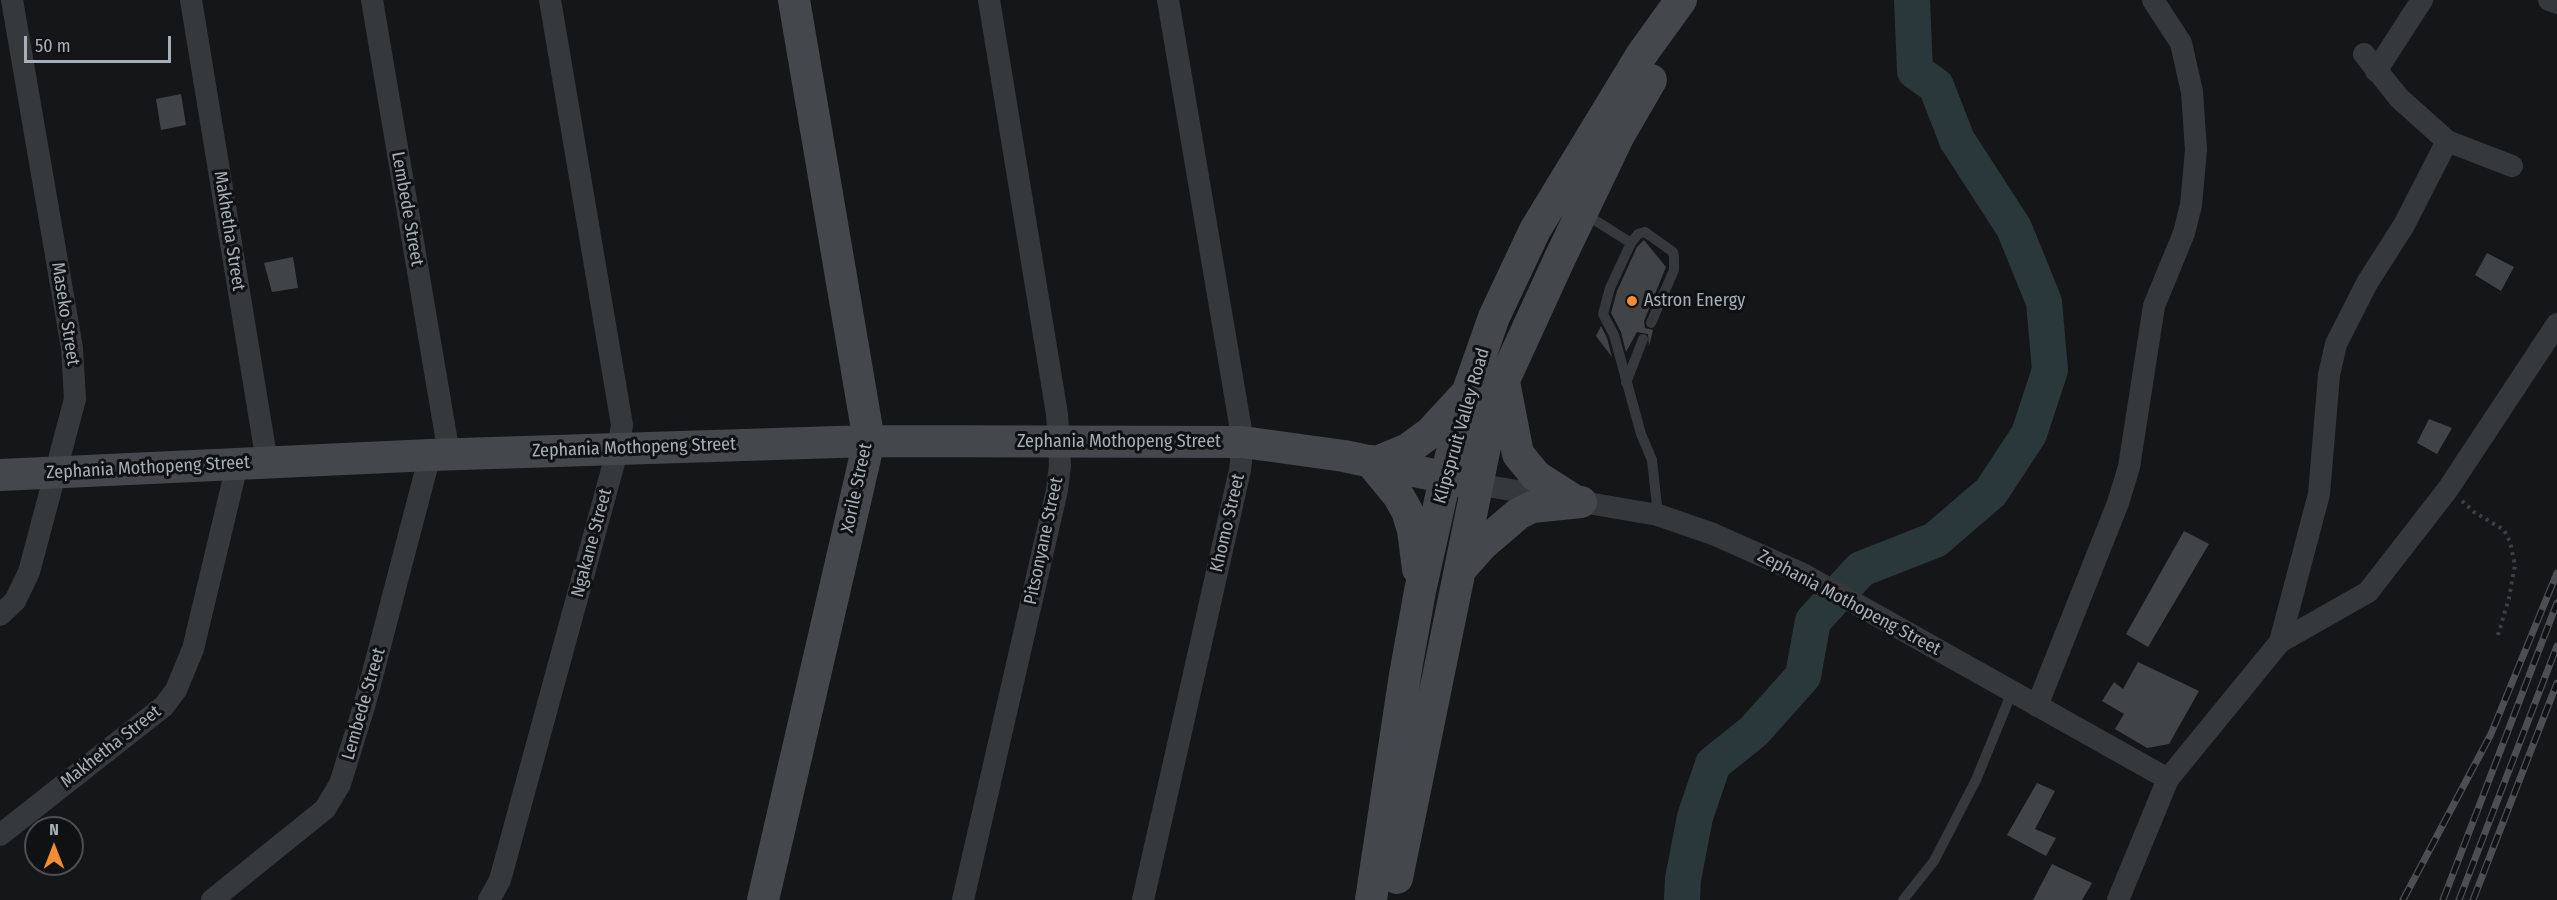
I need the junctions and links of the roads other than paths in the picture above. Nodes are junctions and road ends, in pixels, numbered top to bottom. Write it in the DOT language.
graph roads {
  1 [pos="12,0"];
  2 [pos="191,0"];
  3 [pos="372,0"];
  4 [pos="550,0"];
  5 [pos="794,0"];
  6 [pos="988,0"];
  7 [pos="1168,0"];
  8 [pos="1681,0"];
  9 [pos="1706,0"];
  10 [pos="2153,0"];
  11 [pos="2422,0"];
  12 [pos="2549,0"];
  13 [pos="2557,3"];
  14 [pos="2447,141"];
  15 [pos="2512,166"];
  16 [pos="1582,212"];
  17 [pos="1631,243"];
  18 [pos="1651,323"];
  19 [pos="2557,324"];
  20 [pos="1643,339"];
  21 [pos="1504,380"];
  22 [pos="1626,383"];
  23 [pos="1468,391"];
  24 [pos="869,441"];
  25 [pos="1060,441"];
  26 [pos="1244,441"];
  27 [pos="618,448"];
  28 [pos="439,454"];
  29 [pos="1373,462"];
  30 [pos="252,463"];
  31 [pos="55,474"];
  32 [pos="0,475"];
  33 [pos="1445,479"];
  34 [pos="1476,484"];
  35 [pos="1578,502"];
  36 [pos="1658,515"];
  37 [pos="1460,570"];
  38 [pos="1420,591"];
  39 [pos="0,615"];
  40 [pos="2280,642"];
  41 [pos="2012,692"];
  42 [pos="2037,706"];
  43 [pos="2168,779"];
  44 [pos="0,835"];
  45 [pos="212,900"];
  46 [pos="489,900"];
  47 [pos="763,900"];
  48 [pos="963,900"];
  49 [pos="1143,900"];
  50 [pos="1371,900"];
  51 [pos="1393,900"];
  52 [pos="1904,900"];
  53 [pos="2118,900"];
  1 -- 31 [label="street, Maseko Street"];
  2 -- 30 [label="street, Makhetha Street"];
  3 -- 28 [label="street, Lembede Street"];
  4 -- 27 [label="street, Ngakane Street"];
  5 -- 24 [label="main road, Xorile Street"];
  6 -- 25 [label="street, Pitsonyane Street"];
  7 -- 26 [label="street, Khomo Street"];
  8 -- 23 [label="main road, Klipspruit Valley Road"];
  9 -- 16 [label="main road, Klipspruit Valley Road"];
  10 -- 42 [label="street"];
  11 -- 14 [label="street"];
  12 -- 13 [label="street"];
  14 -- 15 [label="street"];
  14 -- 40 [label="street"];
  16 -- 17 [label="lane"];
  16 -- 21 [label="main road, Klipspruit Valley Road"];
  17 -- 18 [label="lane"];
  17 -- 22 [label="lane"];
  19 -- 40 [label="street"];
  20 -- 22 [label="lane"];
  21 -- 34 [label="main road, Klipspruit Valley Road"];
  21 -- 35 [label="main road"];
  22 -- 36 [label="lane"];
  23 -- 29 [label="main road"];
  23 -- 33 [label="main road, Klipspruit Valley Road"];
  24 -- 25 [label="main road, Zephania Mothopeng Street"];
  24 -- 27 [label="main road, Zephania Mothopeng Street"];
  24 -- 47 [label="main road, Xorile Street"];
  25 -- 26 [label="main road, Zephania Mothopeng Street"];
  25 -- 48 [label="street, Pitsonyane Street"];
  26 -- 29 [label="main road, Zephania Mothopeng Street"];
  26 -- 49 [label="street, Khomo Street"];
  27 -- 28 [label="main road, Zephania Mothopeng Street"];
  27 -- 46 [label="street, Ngakane Street"];
  28 -- 30 [label="main road, Zephania Mothopeng Street"];
  28 -- 45 [label="street, Lembede Street"];
  29 -- 33 [label="main road, Zephania Mothopeng Street"];
  29 -- 38 [label="main road"];
  30 -- 31 [label="main road, Zephania Mothopeng Street"];
  30 -- 44 [label="street, Makhetha Street"];
  31 -- 32 [label="main road, Zephania Mothopeng Street"];
  31 -- 39 [label="street, Maseko Street"];
  33 -- 34 [label="main road, Zephania Mothopeng Street"];
  33 -- 38 [label="main road, Klipspruit Valley Road"];
  34 -- 35 [label="street, Zephania Mothopeng Street"];
  34 -- 37 [label="main road, Klipspruit Valley Road"];
  35 -- 36 [label="street, Zephania Mothopeng Street"];
  35 -- 37 [label="main road"];
  36 -- 41 [label="street, Zephania Mothopeng Street"];
  37 -- 51 [label="main road, Klipspruit Valley Road"];
  38 -- 50 [label="main road, Klipspruit Valley Road"];
  40 -- 43 [label="street"];
  41 -- 42 [label="street, Zephania Mothopeng Street"];
  41 -- 52 [label="lane"];
  42 -- 43 [label="street, Zephania Mothopeng Street"];
  43 -- 53 [label="street"];
}
